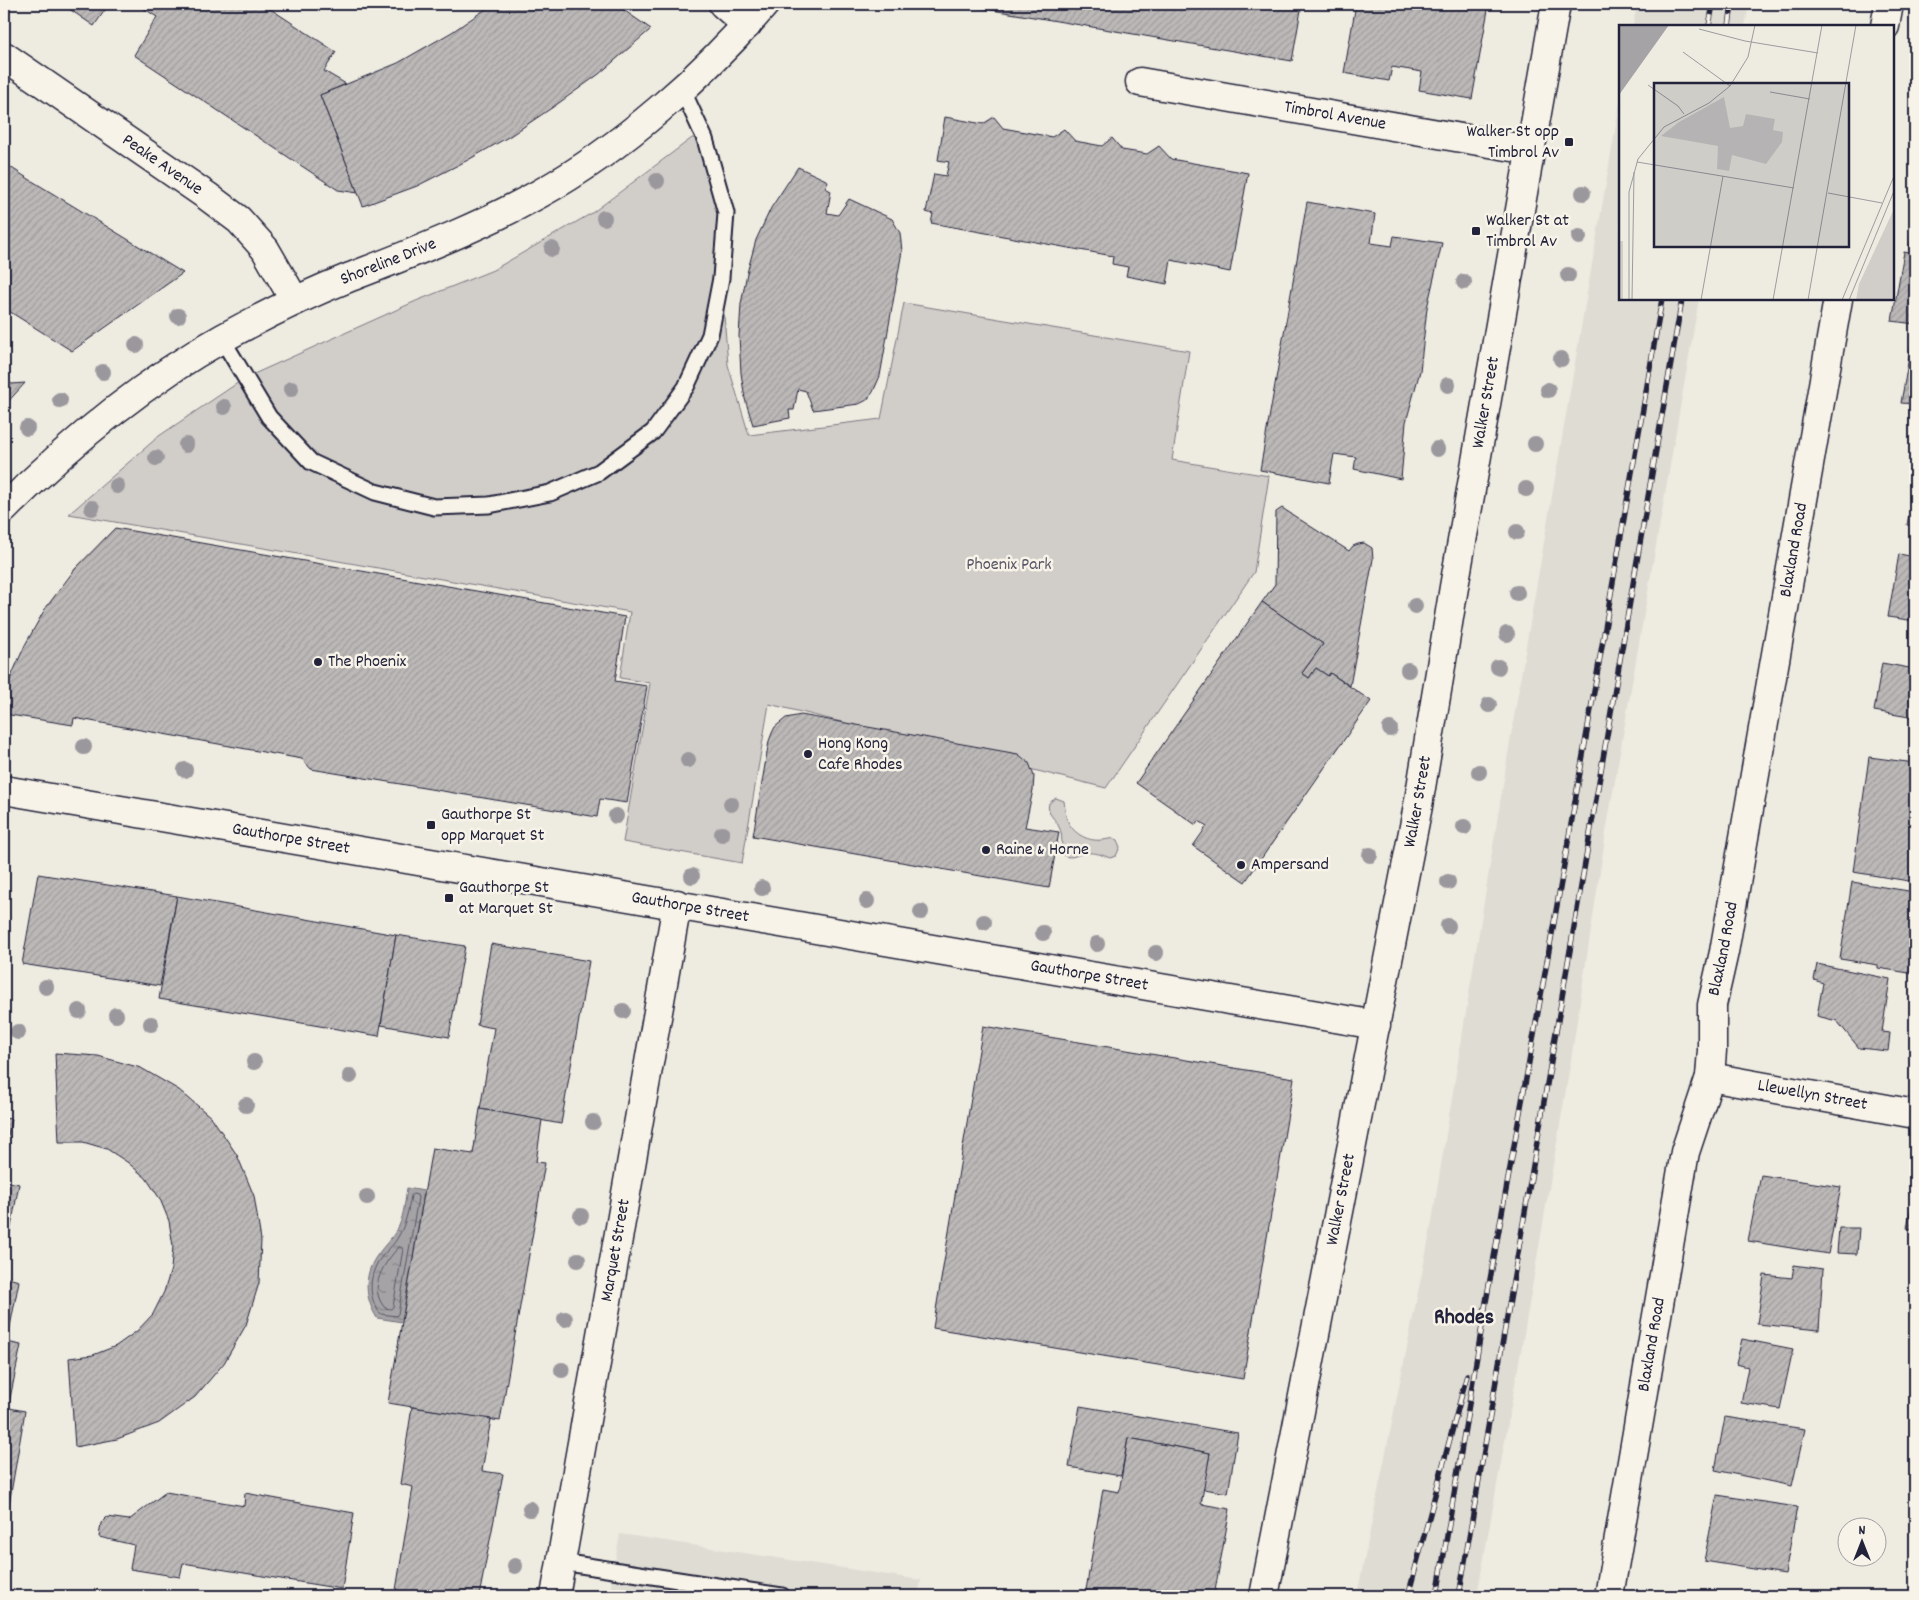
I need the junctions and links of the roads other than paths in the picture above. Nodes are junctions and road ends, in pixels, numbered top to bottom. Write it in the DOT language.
graph roads {
  1 [pos="722,4"];
  2 [pos="765,4"];
  3 [pos="1556,4"];
  4 [pos="1889,4"];
  5 [pos="747,24"];
  6 [pos="1885,25"];
  7 [pos="4,56"];
  8 [pos="1140,82"];
  9 [pos="682,89"];
  10 [pos="1530,150"];
  11 [pos="1838,300"];
  12 [pos="295,302"];
  13 [pos="222,338"];
  14 [pos="4,509"];
  15 [pos="4,790"];
  16 [pos="677,904"];
  17 [pos="1376,1025"];
  18 [pos="1710,1077"];
  19 [pos="1915,1114"];
  20 [pos="561,1562"];
  21 [pos="555,1596"];
  22 [pos="782,1596"];
  23 [pos="1264,1596"];
  24 [pos="1609,1596"];
  1 -- 5 [label="street"];
  2 -- 5 [label="street, Shoreline Drive"];
  3 -- 10 [label="street, Walker Street"];
  4 -- 6 [label="street"];
  5 -- 9 [label="street, Shoreline Drive"];
  7 -- 12 [label="street, Peake Avenue"];
  8 -- 10 [label="street, Timbrol Avenue"];
  9 -- 12 [label="street, Shoreline Drive"];
  9 -- 13 [label="lane"];
  10 -- 17 [label="street, Walker Street"];
  11 -- 18 [label="street, Blaxland Road"];
  12 -- 13 [label="street, Shoreline Drive"];
  13 -- 14 [label="street, Shoreline Drive"];
  15 -- 16 [label="street, Gauthorpe Street"];
  16 -- 17 [label="street, Gauthorpe Street"];
  16 -- 20 [label="street, Marquet Street"];
  17 -- 23 [label="street, Walker Street"];
  18 -- 19 [label="street, Llewellyn Street"];
  18 -- 24 [label="street, Blaxland Road"];
  20 -- 21 [label="street, Marquet Street"];
  20 -- 22 [label="lane"];
}
